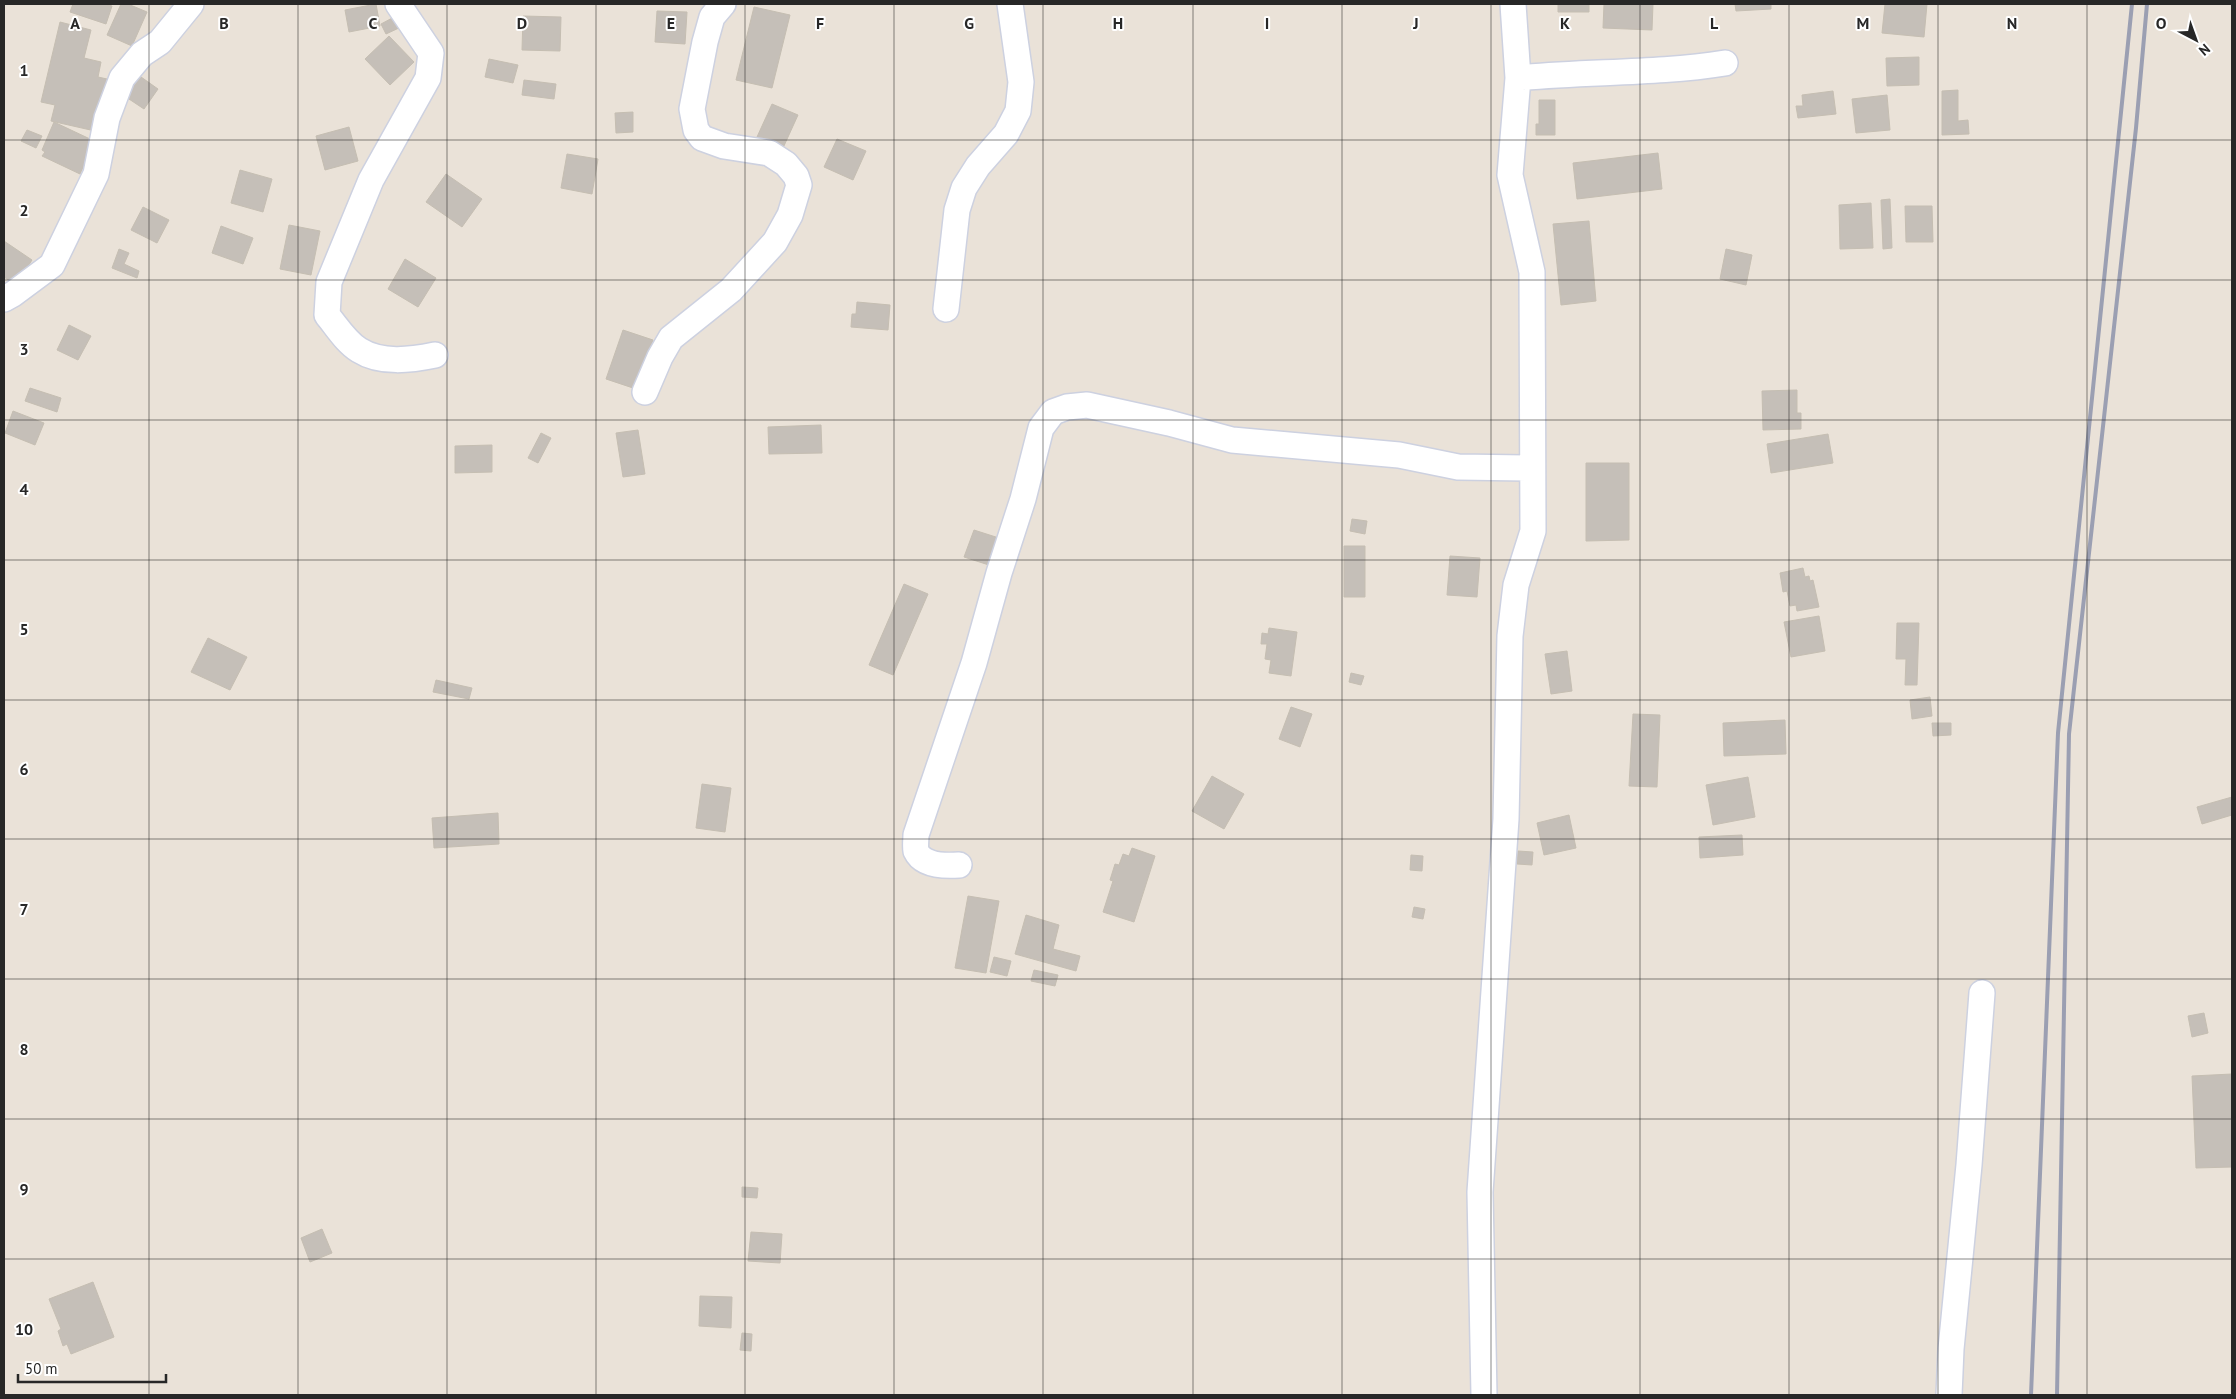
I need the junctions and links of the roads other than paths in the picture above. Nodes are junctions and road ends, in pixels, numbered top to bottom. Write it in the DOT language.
graph roads {
  1 [pos="191,4"];
  2 [pos="398,4"];
  3 [pos="723,4"];
  4 [pos="1010,4"];
  5 [pos="1513,4"];
  6 [pos="1725,63"];
  7 [pos="1518,78"];
  8 [pos="4,299"];
  9 [pos="946,308"];
  10 [pos="436,355"];
  11 [pos="645,392"];
  12 [pos="1532,468"];
  13 [pos="959,865"];
  14 [pos="1982,993"];
  15 [pos="1484,1395"];
  16 [pos="1949,1395"];
  1 -- 8 [label="street"];
  2 -- 10 [label="street"];
  3 -- 11 [label="street"];
  4 -- 9 [label="street"];
  5 -- 7 [label="street"];
  6 -- 7 [label="street"];
  7 -- 12 [label="street"];
  12 -- 13 [label="street"];
  12 -- 15 [label="street"];
  14 -- 16 [label="street"];
}
